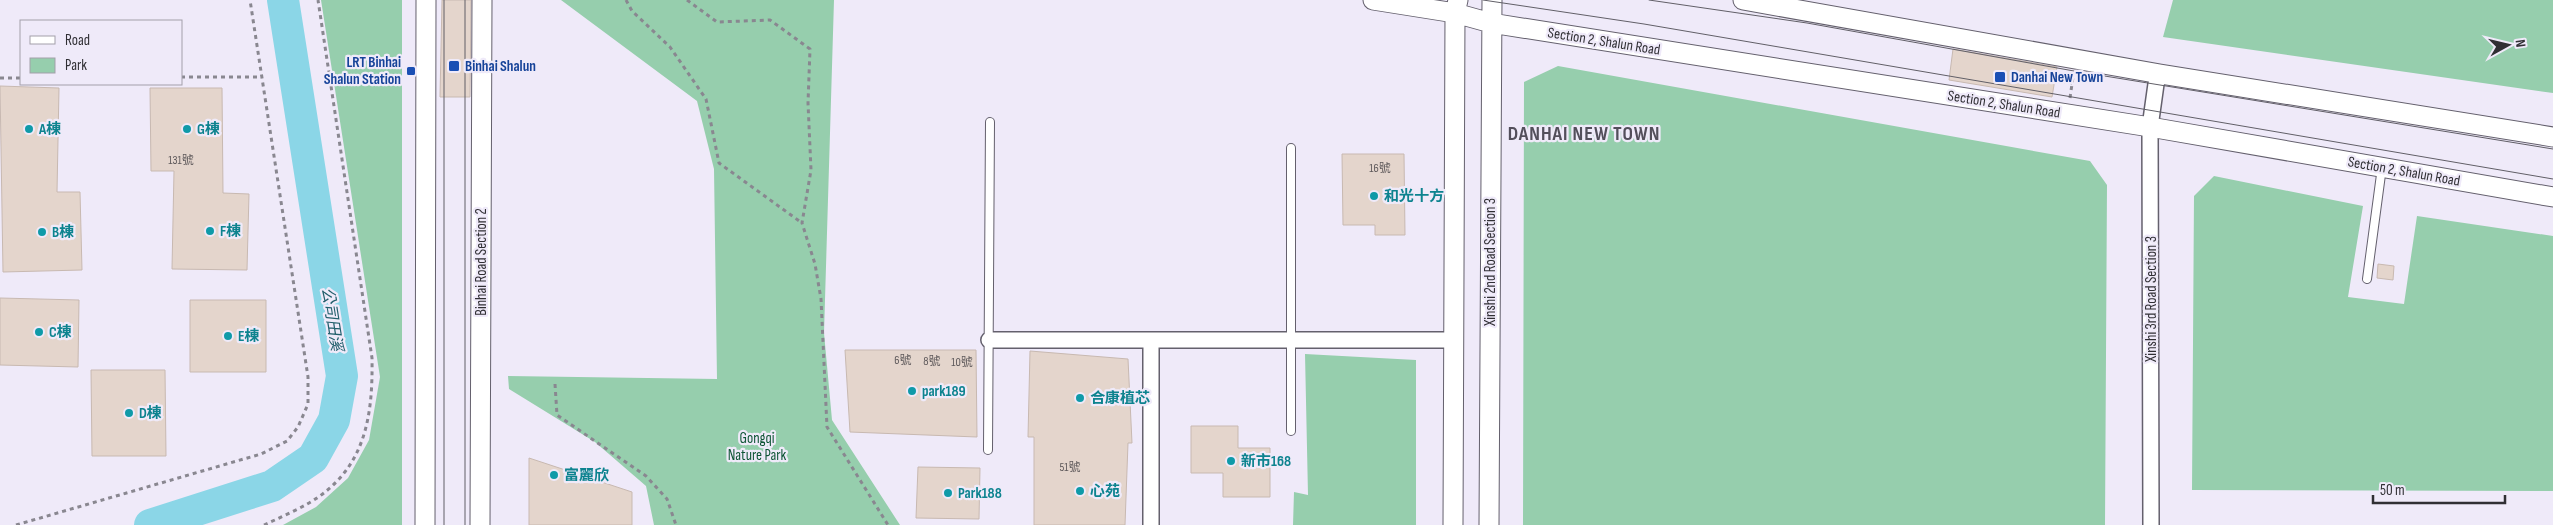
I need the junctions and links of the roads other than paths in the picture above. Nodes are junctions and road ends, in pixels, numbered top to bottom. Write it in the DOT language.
graph roads {
  1 [pos="426,0"];
  2 [pos="482,0"];
  3 [pos="1373,0"];
  4 [pos="1492,0"];
  5 [pos="1743,0"];
  6 [pos="1456,7"];
  7 [pos="1491,23"];
  8 [pos="2160,74"];
  9 [pos="990,122"];
  10 [pos="2150,127"];
  11 [pos="2553,137"];
  12 [pos="1291,148"];
  13 [pos="2382,167"];
  14 [pos="2553,197"];
  15 [pos="2367,279"];
  16 [pos="989,340"];
  17 [pos="1453,340"];
  18 [pos="1151,342"];
  19 [pos="1292,342"];
  20 [pos="1291,431"];
  21 [pos="988,450"];
  22 [pos="425,525"];
  23 [pos="480,525"];
  24 [pos="1151,525"];
  25 [pos="1453,525"];
  26 [pos="1489,525"];
  27 [pos="2151,525"];
  1 -- 22 [label="street"];
  2 -- 23 [label="street, Binhai Road Section 2"];
  3 -- 6 [label="street, Section 2, Shalun Road"];
  4 -- 7 [label="street, Xinshi 2nd Road Section 3"];
  5 -- 8 [label="street"];
  6 -- 7 [label="street, Section 2, Shalun Road"];
  6 -- 17 [label="street"];
  7 -- 10 [label="street, Section 2, Shalun Road"];
  7 -- 26 [label="street, Xinshi 2nd Road Section 3"];
  8 -- 10 [label="street, Xinshi 3rd Road Section 3"];
  8 -- 11 [label="street"];
  9 -- 16 [label="lane"];
  10 -- 13 [label="street, Section 2, Shalun Road"];
  10 -- 27 [label="street, Xinshi 3rd Road Section 3"];
  12 -- 19 [label="lane"];
  13 -- 14 [label="street, Section 2, Shalun Road"];
  13 -- 15 [label="lane"];
  16 -- 18 [label="street"];
  16 -- 21 [label="lane"];
  17 -- 19 [label="street"];
  17 -- 25 [label="street"];
  18 -- 19 [label="street"];
  18 -- 24 [label="street"];
  19 -- 20 [label="lane"];
}
